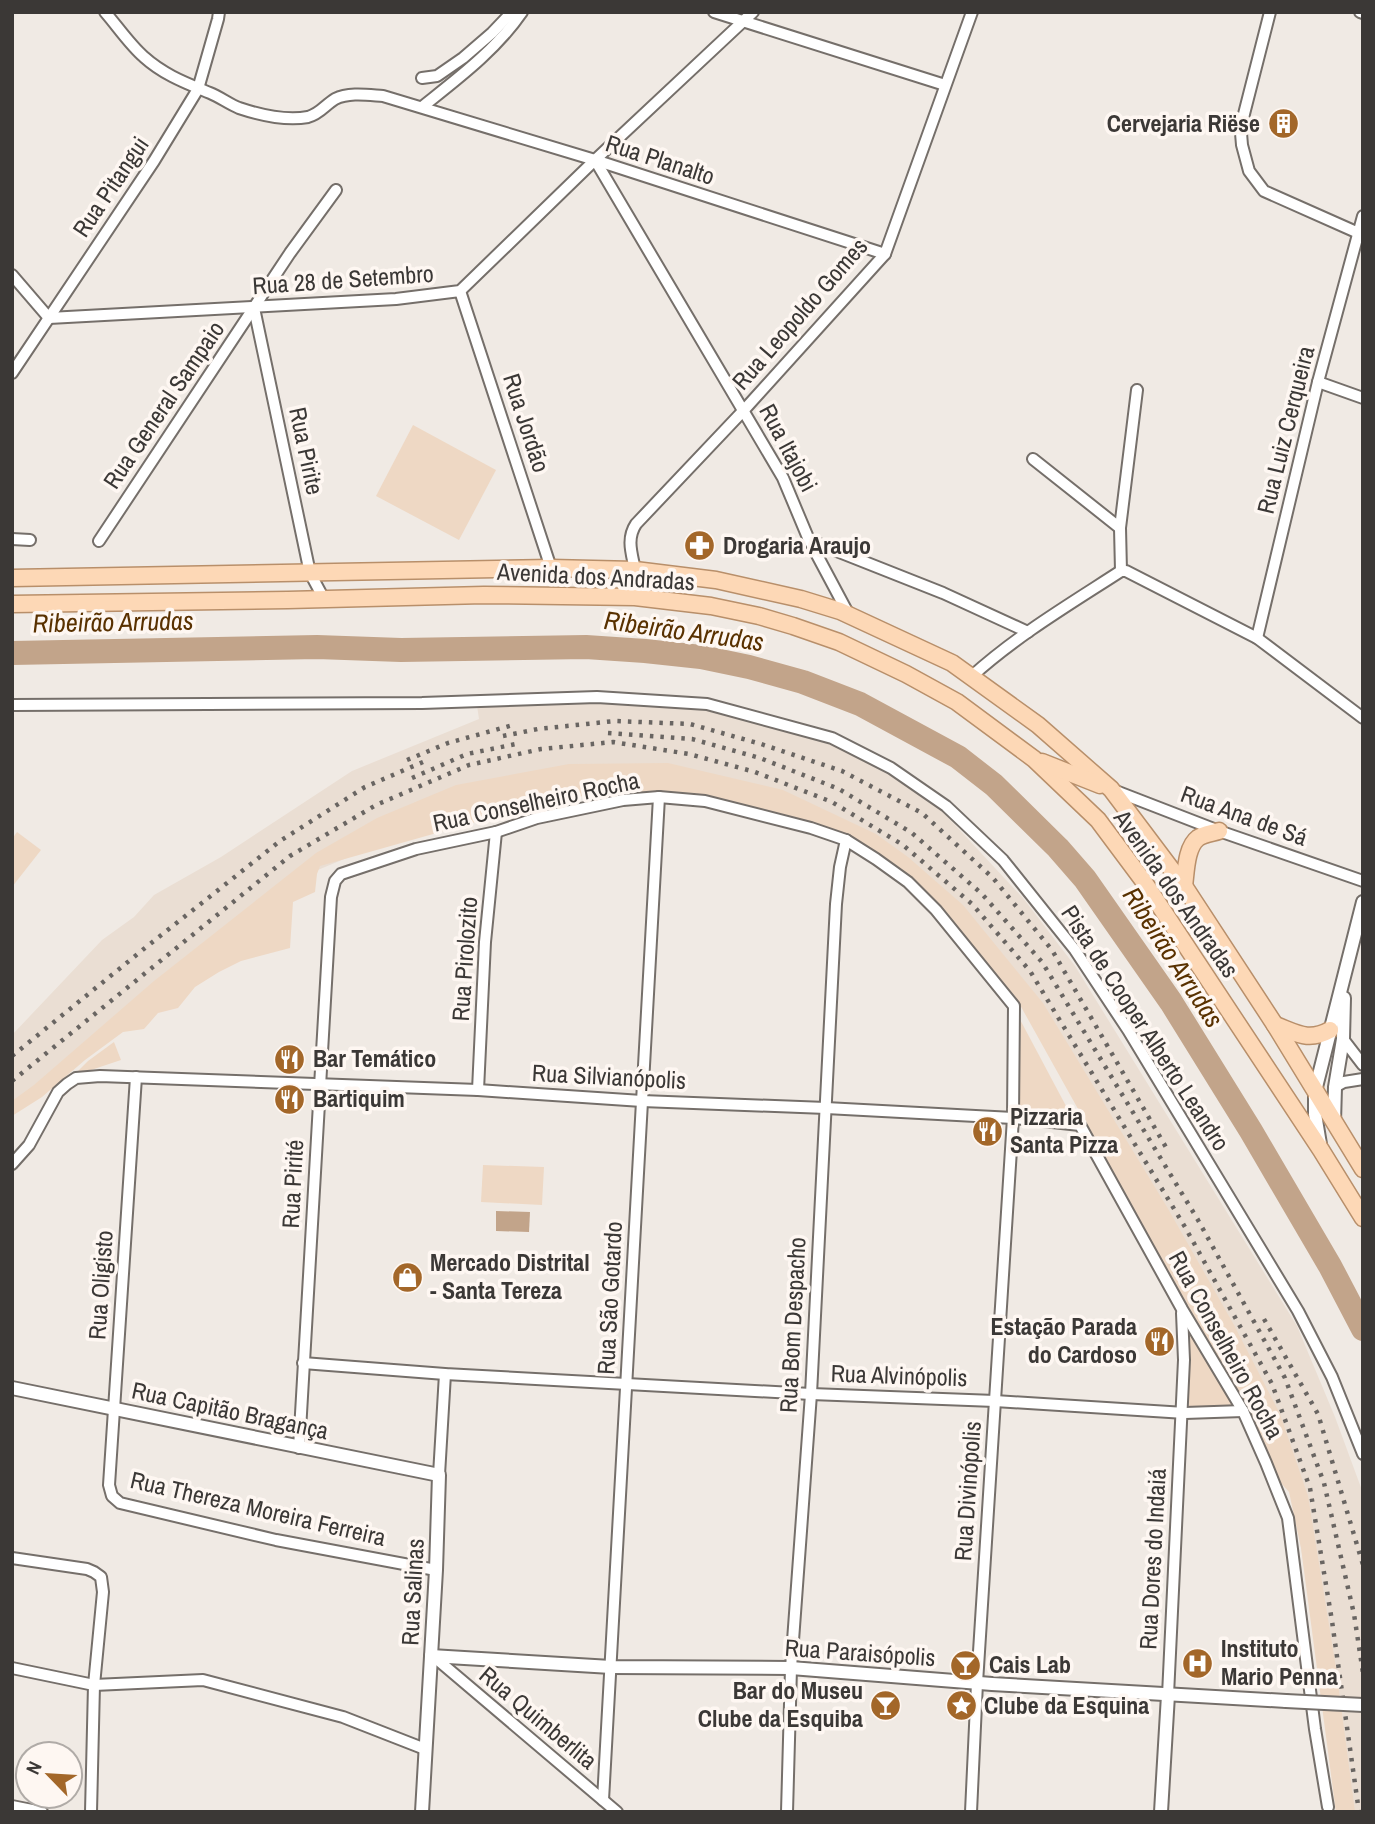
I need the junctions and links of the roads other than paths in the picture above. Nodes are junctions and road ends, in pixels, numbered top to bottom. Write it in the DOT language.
graph roads {
  1 [pos="105,12"];
  2 [pos="219,12"];
  3 [pos="512,12"];
  4 [pos="522,12"];
  5 [pos="714,12"];
  6 [pos="753,12"];
  7 [pos="972,12"];
  8 [pos="1270,12"];
  9 [pos="742,22"];
  10 [pos="422,78"];
  11 [pos="945,85"];
  12 [pos="198,89"];
  13 [pos="422,107"];
  14 [pos="594,160"];
  15 [pos="336,190"];
  16 [pos="1363,216"];
  17 [pos="1361,234"];
  18 [pos="885,254"];
  19 [pos="12,275"];
  20 [pos="460,291"];
  21 [pos="254,308"];
  22 [pos="49,318"];
  23 [pos="12,373"];
  24 [pos="1318,382"];
  25 [pos="1137,390"];
  26 [pos="1363,398"];
  27 [pos="744,410"];
  28 [pos="1033,459"];
  29 [pos="1119,528"];
  30 [pos="12,539"];
  31 [pos="30,540"];
  32 [pos="809,540"];
  33 [pos="99,541"];
  34 [pos="551,568"];
  35 [pos="635,570"];
  36 [pos="1121,571"];
  37 [pos="310,573"];
  38 [pos="12,578"];
  39 [pos="550,594"];
  40 [pos="324,599"];
  41 [pos="12,604"];
  42 [pos="849,615"];
  43 [pos="1028,632"];
  44 [pos="1256,638"];
  45 [pos="971,677"];
  46 [pos="12,705"];
  47 [pos="1363,718"];
  48 [pos="1034,759"];
  49 [pos="1111,789"];
  50 [pos="659,797"];
  51 [pos="496,831"];
  52 [pos="1219,831"];
  53 [pos="846,840"];
  54 [pos="335,881"];
  55 [pos="1363,881"];
  56 [pos="1184,886"];
  57 [pos="1363,902"];
  58 [pos="1014,1006"];
  59 [pos="1275,1025"];
  60 [pos="1336,1034"];
  61 [pos="1363,1065"];
  62 [pos="136,1077"];
  63 [pos="1363,1079"];
  64 [pos="319,1085"];
  65 [pos="1335,1087"];
  66 [pos="478,1090"];
  67 [pos="1315,1091"];
  68 [pos="642,1101"];
  69 [pos="826,1108"];
  70 [pos="1013,1118"];
  71 [pos="1334,1124"];
  72 [pos="1080,1125"];
  73 [pos="1321,1150"];
  74 [pos="12,1164"];
  75 [pos="1363,1169"];
  76 [pos="1363,1218"];
  77 [pos="1182,1309"];
  78 [pos="303,1363"];
  79 [pos="445,1374"];
  80 [pos="626,1384"];
  81 [pos="12,1388"];
  82 [pos="811,1394"];
  83 [pos="995,1401"];
  84 [pos="114,1409"];
  85 [pos="1242,1411"];
  86 [pos="1182,1412"];
  87 [pos="299,1448"];
  88 [pos="1363,1454"];
  89 [pos="439,1475"];
  90 [pos="112,1496"];
  91 [pos="12,1558"];
  92 [pos="436,1570"];
  93 [pos="432,1656"];
  94 [pos="611,1667"];
  95 [pos="12,1668"];
  96 [pos="791,1668"];
  97 [pos="976,1683"];
  98 [pos="94,1685"];
  99 [pos="1168,1695"];
  100 [pos="1363,1705"];
  101 [pos="425,1749"];
  102 [pos="603,1800"];
  103 [pos="12,1806"];
  104 [pos="1328,1807"];
  105 [pos="42,1812"];
  106 [pos="90,1812"];
  107 [pos="422,1812"];
  108 [pos="617,1812"];
  109 [pos="787,1812"];
  110 [pos="971,1812"];
  111 [pos="1161,1812"];
  1 -- 12 [label="street, Rua Planalto"];
  2 -- 12 [label="street, Rua Pitangui"];
  3 -- 10 [label="street"];
  4 -- 13 [label="street"];
  5 -- 9 [label="street"];
  6 -- 9 [label="street, Rua 28 de Setembro"];
  7 -- 11 [label="street, Rua Leopoldo Gomes"];
  8 -- 17 [label="street"];
  9 -- 11 [label="street"];
  9 -- 14 [label="street, Rua 28 de Setembro"];
  11 -- 18 [label="street, Rua Leopoldo Gomes"];
  12 -- 13 [label="street, Rua Planalto"];
  12 -- 22 [label="street, Rua Pitangui"];
  13 -- 14 [label="street, Rua Planalto"];
  14 -- 18 [label="street, Rua Planalto"];
  14 -- 20 [label="street, Rua 28 de Setembro"];
  14 -- 27 [label="street, Rua Itajobi"];
  15 -- 21 [label="street, Rua General Sampaio"];
  16 -- 17 [label="street, Rua Luiz Cerqueira"];
  17 -- 24 [label="street, Rua Luiz Cerqueira"];
  18 -- 27 [label="street, Rua Leopoldo Gomes"];
  19 -- 22 [label="street"];
  20 -- 21 [label="street, Rua 28 de Setembro"];
  20 -- 34 [label="street, Rua Jordão"];
  21 -- 22 [label="street, Rua 28 de Setembro"];
  21 -- 33 [label="street, Rua General Sampaio"];
  21 -- 37 [label="street, Rua Pirite"];
  22 -- 23 [label="street, Rua Pitangui"];
  24 -- 26 [label="street"];
  24 -- 44 [label="street, Rua Luiz Cerqueira"];
  25 -- 29 [label="street"];
  27 -- 32 [label="street, Rua Itajobi"];
  27 -- 35 [label="street, Rua Leopoldo Gomes"];
  28 -- 29 [label="street"];
  29 -- 36 [label="street"];
  30 -- 31 [label="street"];
  32 -- 42 [label="street, Rua Itajobi"];
  32 -- 43 [label="street"];
  34 -- 35 [label="main road, Avenida dos Andradas"];
  34 -- 37 [label="main road, Avenida dos Andradas"];
  34 -- 39 [label="main road"];
  35 -- 42 [label="main road, Avenida dos Andradas"];
  36 -- 43 [label="street"];
  36 -- 44 [label="street"];
  37 -- 38 [label="main road, Avenida dos Andradas"];
  37 -- 40 [label="street, Rua Pirite"];
  39 -- 40 [label="main road, Avenida dos Andradas"];
  39 -- 48 [label="main road, Avenida dos Andradas"];
  40 -- 41 [label="main road, Avenida dos Andradas"];
  42 -- 45 [label="main road, Avenida dos Andradas"];
  43 -- 45 [label="street"];
  44 -- 47 [label="street"];
  45 -- 49 [label="main road, Avenida dos Andradas"];
  46 -- 88 [label="street, Pista de Cooper Alberto Leandro"];
  48 -- 49 [label="main road"];
  48 -- 73 [label="main road, Avenida dos Andradas"];
  49 -- 52 [label="street, Rua Ana de Sá"];
  49 -- 56 [label="main road, Avenida dos Andradas"];
  50 -- 51 [label="street, Rua Conselheiro Rocha"];
  50 -- 53 [label="street, Rua Conselheiro Rocha"];
  50 -- 68 [label="street, Rua São Gotardo"];
  51 -- 54 [label="street, Rua Conselheiro Rocha"];
  51 -- 66 [label="street, Rua Pirolozito"];
  52 -- 55 [label="street, Rua Ana de Sá"];
  52 -- 56 [label="main road"];
  53 -- 58 [label="street, Rua Conselheiro Rocha"];
  53 -- 69 [label="street, Rua Bom Despacho"];
  54 -- 64 [label="street, Rua Pirité"];
  56 -- 59 [label="main road, Avenida dos Andradas"];
  57 -- 60 [label="street"];
  58 -- 70 [label="street, Rua Divinópolis"];
  59 -- 60 [label="main road"];
  59 -- 67 [label="main road, Avenida dos Andradas"];
  60 -- 61 [label="street"];
  60 -- 65 [label="street"];
  60 -- 67 [label="street"];
  62 -- 64 [label="street, Rua Silvianópolis"];
  62 -- 74 [label="street"];
  62 -- 84 [label="street, Rua Oligisto"];
  63 -- 65 [label="street"];
  64 -- 66 [label="street, Rua Silvianópolis"];
  64 -- 78 [label="street, Rua Pirité"];
  65 -- 71 [label="street"];
  66 -- 68 [label="street, Rua Silvianópolis"];
  67 -- 71 [label="main road, Avenida dos Andradas"];
  67 -- 73 [label="street"];
  68 -- 69 [label="street, Rua Silvianópolis"];
  68 -- 80 [label="street, Rua São Gotardo"];
  69 -- 70 [label="street, Rua Silvianópolis"];
  69 -- 82 [label="street, Rua Bom Despacho"];
  70 -- 72 [label="street, Rua Silvianópolis"];
  70 -- 83 [label="street, Rua Divinópolis"];
  71 -- 75 [label="main road, Avenida dos Andradas"];
  72 -- 77 [label="street, Rua Conselheiro Rocha"];
  73 -- 76 [label="main road, Avenida dos Andradas"];
  77 -- 85 [label="street, Rua Conselheiro Rocha"];
  77 -- 86 [label="street, Rua Dores do Indaiá"];
  78 -- 79 [label="street, Rua Alvinópolis"];
  78 -- 87 [label="street, Rua Pirité"];
  79 -- 80 [label="street, Rua Alvinópolis"];
  79 -- 89 [label="street, Rua Salinas"];
  80 -- 82 [label="street, Rua Alvinópolis"];
  80 -- 94 [label="street, Rua São Gotardo"];
  81 -- 84 [label="street, Rua Capitão Bragança"];
  82 -- 83 [label="street, Rua Alvinópolis"];
  82 -- 96 [label="street, Rua Bom Despacho"];
  83 -- 86 [label="street, Rua Alvinópolis"];
  83 -- 97 [label="street, Rua Divinópolis"];
  84 -- 87 [label="street, Rua Capitão Bragança"];
  84 -- 90 [label="street, Rua Oligisto"];
  85 -- 86 [label="street, Rua Alvinópolis"];
  85 -- 104 [label="street, Rua Conselheiro Rocha"];
  86 -- 99 [label="street, Rua Dores do Indaiá"];
  87 -- 89 [label="street, Rua Capitão Bragança"];
  89 -- 92 [label="street, Rua Salinas"];
  90 -- 92 [label="street, Rua Thereza Moreira Ferreira"];
  91 -- 98 [label="street"];
  92 -- 93 [label="street, Rua Salinas"];
  93 -- 94 [label="street, Rua Paraisópolis"];
  93 -- 101 [label="street, Rua Salinas"];
  93 -- 102 [label="street, Rua Quimberlita"];
  94 -- 96 [label="street, Rua Paraisópolis"];
  94 -- 102 [label="street, Rua São Gotardo"];
  95 -- 98 [label="street"];
  96 -- 97 [label="street, Rua Paraisópolis"];
  96 -- 109 [label="street, Rua Bom Despacho"];
  97 -- 99 [label="street, Rua Paraisópolis"];
  97 -- 110 [label="street, Rua Divinópolis"];
  98 -- 101 [label="street"];
  98 -- 106 [label="street"];
  99 -- 100 [label="street, Rua Paraisópolis, bridge"];
  99 -- 111 [label="street, Rua Dores do Indaiá"];
  101 -- 107 [label="street, Rua Salinas"];
  102 -- 108 [label="street, Rua Quimberlita"];
  103 -- 105 [label="street"];
}
